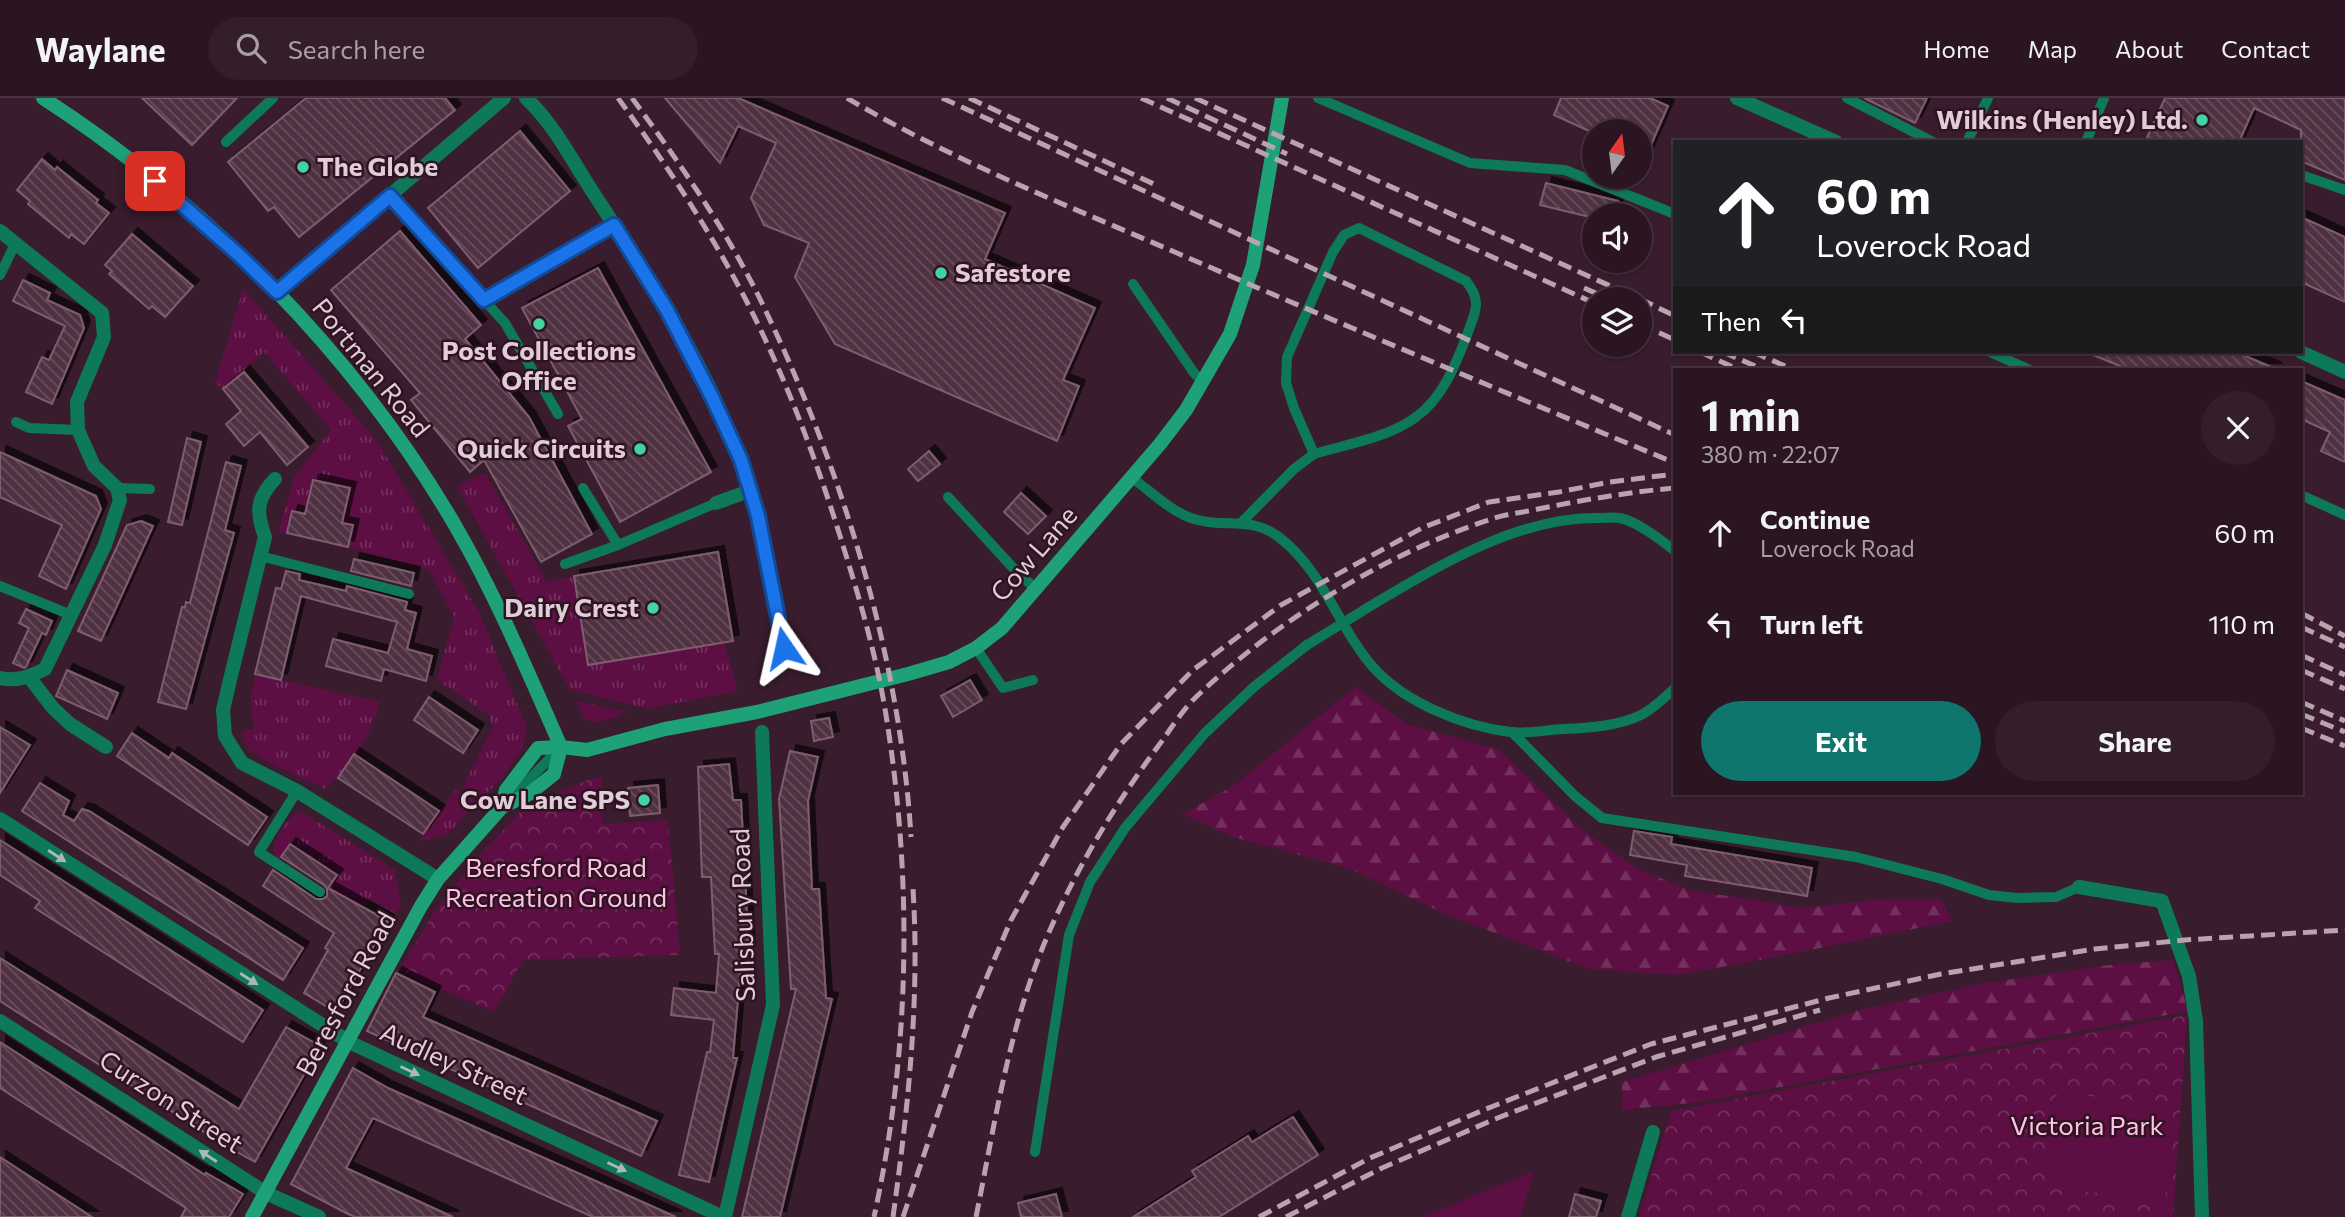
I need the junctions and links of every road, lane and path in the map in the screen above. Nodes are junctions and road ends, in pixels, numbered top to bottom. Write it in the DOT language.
graph roads {
  1 [pos="43,98"];
  2 [pos="273,98"];
  3 [pos="504,98"];
  4 [pos="526,98"];
  5 [pos="1282,98"];
  6 [pos="1318,98"];
  7 [pos="1737,98"];
  8 [pos="1847,98"];
  9 [pos="1989,98"];
  10 [pos="2105,98"];
  11 [pos="1832,140"];
  12 [pos="1929,140"];
  13 [pos="1968,140"];
  14 [pos="2087,140"];
  15 [pos="226,142"];
  16 [pos="2303,176"];
  17 [pos="2345,190"];
  18 [pos="390,196"];
  19 [pos="1673,213"];
  20 [pos="614,225"];
  21 [pos="0,231"];
  22 [pos="15,244"];
  23 [pos="0,275"];
  24 [pos="1133,284"];
  25 [pos="277,292"];
  26 [pos="484,300"];
  27 [pos="2303,353"];
  28 [pos="1994,354"];
  29 [pos="2026,368"];
  30 [pos="2345,372"];
  31 [pos="1203,382"];
  32 [pos="558,414"];
  33 [pos="16,422"];
  34 [pos="78,430"];
  35 [pos="1314,454"];
  36 [pos="1132,478"];
  37 [pos="275,480"];
  38 [pos="117,488"];
  39 [pos="583,488"];
  40 [pos="150,489"];
  41 [pos="749,491"];
  42 [pos="2303,496"];
  43 [pos="948,497"];
  44 [pos="716,503"];
  45 [pos="2345,515"];
  46 [pos="1242,522"];
  47 [pos="618,545"];
  48 [pos="1673,549"];
  49 [pos="260,556"];
  50 [pos="565,564"];
  51 [pos="0,586"];
  52 [pos="1036,589"];
  53 [pos="408,594"];
  54 [pos="71,615"];
  55 [pos="784,648"];
  56 [pos="976,648"];
  57 [pos="29,677"];
  58 [pos="0,678"];
  59 [pos="1033,680"];
  60 [pos="1673,690"];
  61 [pos="762,732"];
  62 [pos="1512,732"];
  63 [pos="106,747"];
  64 [pos="561,747"];
  65 [pos="297,791"];
  66 [pos="502,807"];
  67 [pos="0,819"];
  68 [pos="438,879"];
  69 [pos="2079,887"];
  70 [pos="320,892"];
  71 [pos="0,1021"];
  72 [pos="349,1042"];
  73 [pos="1653,1132"];
  74 [pos="1035,1152"];
  75 [pos="266,1193"];
  76 [pos="252,1217"];
  77 [pos="319,1217"];
  78 [pos="724,1217"];
  79 [pos="1628,1217"];
  80 [pos="2202,1217"];
  1 -- 25 [label="street, Portman Road"];
  2 -- 15 [label="lane"];
  3 -- 18 [label="street"];
  4 -- 20 [label="street"];
  5 -- 31 [label="street, Cow Lane"];
  6 -- 19 [label="lane"];
  7 -- 11 [label="street"];
  8 -- 12 [label="lane"];
  9 -- 13 [label="lane"];
  10 -- 14 [label="lane"];
  16 -- 17 [label="lane"];
  18 -- 25 [label="street"];
  18 -- 26 [label="lane"];
  20 -- 26 [label="lane"];
  20 -- 41 [label="street"];
  21 -- 22 [label="street"];
  22 -- 23 [label="lane"];
  22 -- 34 [label="street"];
  24 -- 31 [label="lane"];
  25 -- 64 [label="street, Portman Road"];
  26 -- 32 [label="lane"];
  27 -- 30 [label="street"];
  28 -- 29 [label="lane"];
  31 -- 36 [label="street, Cow Lane"];
  33 -- 34 [label="lane"];
  34 -- 38 [label="street"];
  35 -- 35 [label="lane"];
  35 -- 46 [label="lane"];
  36 -- 46 [label="lane"];
  36 -- 52 [label="street, Cow Lane"];
  37 -- 49 [label="street"];
  38 -- 40 [label="lane"];
  38 -- 54 [label="street"];
  39 -- 47 [label="lane"];
  41 -- 44 [label="street"];
  41 -- 55 [label="lane"];
  42 -- 45 [label="lane"];
  43 -- 52 [label="lane"];
  44 -- 47 [label="lane"];
  46 -- 62 [label="lane"];
  47 -- 50 [label="lane"];
  48 -- 74 [label="lane, bridge"];
  49 -- 53 [label="lane"];
  49 -- 65 [label="street"];
  51 -- 54 [label="lane"];
  52 -- 56 [label="street, Cow Lane"];
  54 -- 57 [label="street"];
  56 -- 59 [label="lane"];
  56 -- 64 [label="street, Cow Lane"];
  57 -- 58 [label="street"];
  57 -- 63 [label="street"];
  60 -- 62 [label="lane"];
  61 -- 78 [label="street, Salisbury Road"];
  62 -- 69 [label="lane"];
  64 -- 66 [label="street, Beresford Road"];
  64 -- 66 [label="street, Beresford Road"];
  65 -- 68 [label="street"];
  65 -- 70 [label="lane"];
  66 -- 68 [label="street, Beresford Road"];
  67 -- 72 [label="street, Audley Street, one-way"];
  68 -- 72 [label="street, Beresford Road"];
  69 -- 80 [label="street"];
  75 -- 71 [label="street, Curzon Street, one-way"];
  72 -- 75 [label="street, Beresford Road"];
  72 -- 78 [label="street, Audley Street, one-way"];
  73 -- 79 [label="street"];
  75 -- 76 [label="street, Beresford Road"];
  75 -- 77 [label="street, Curzon Street"];
}
